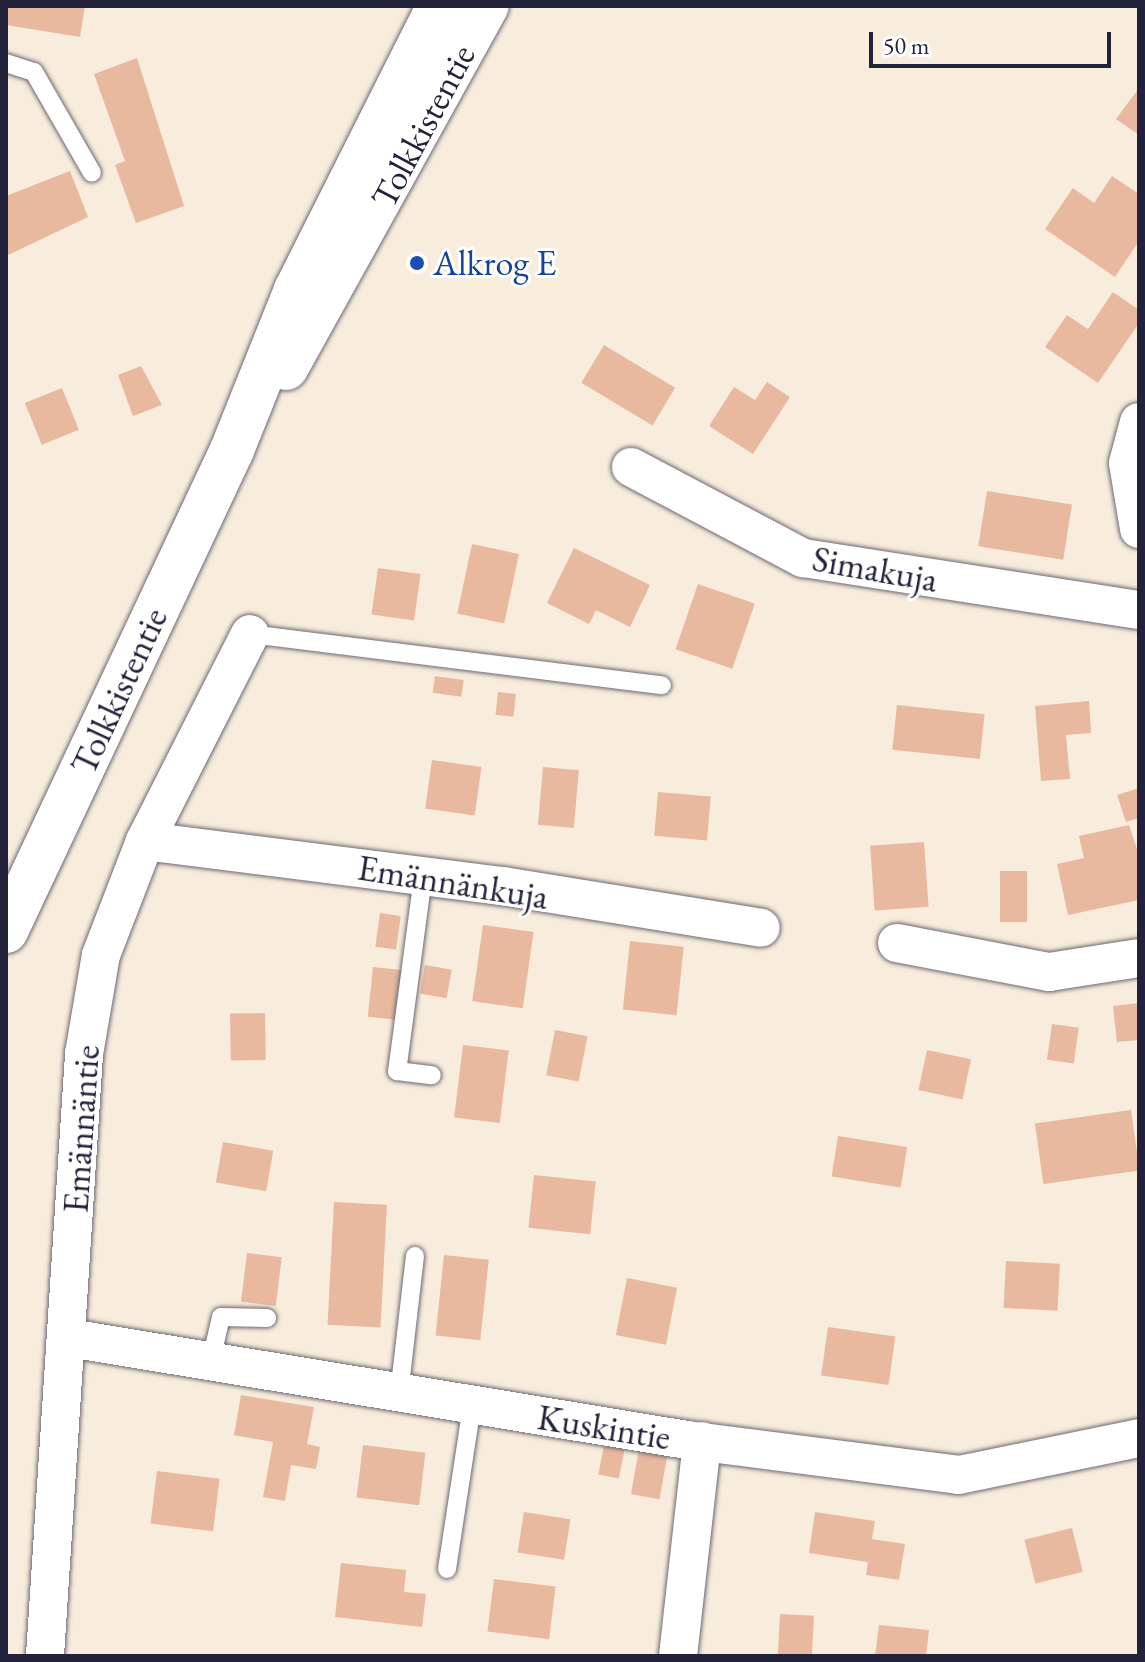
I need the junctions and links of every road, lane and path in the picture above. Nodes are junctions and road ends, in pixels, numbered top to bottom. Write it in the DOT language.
graph roads {
  1 [pos="439,6"];
  2 [pos="487,6"];
  3 [pos="6,63"];
  4 [pos="92,173"];
  5 [pos="1139,422"];
  6 [pos="232,450"];
  7 [pos="631,467"];
  8 [pos="1139,529"];
  9 [pos="1139,610"];
  10 [pos="250,634"];
  11 [pos="662,685"];
  12 [pos="145,841"];
  13 [pos="423,877"];
  14 [pos="761,928"];
  15 [pos="6,931"];
  16 [pos="897,943"];
  17 [pos="1139,958"];
  18 [pos="432,1075"];
  19 [pos="415,1256"];
  20 [pos="267,1318"];
  21 [pos="69,1338"];
  22 [pos="210,1364"];
  23 [pos="399,1394"];
  24 [pos="472,1406"];
  25 [pos="1139,1438"];
  26 [pos="702,1441"];
  27 [pos="447,1569"];
  28 [pos="45,1656"];
  29 [pos="678,1656"];
  1 -- 6 [label="street, Tolkkistentie"];
  2 -- 6 [label="street, Tolkkistentie"];
  3 -- 4 [label="lane"];
  5 -- 8 [label="street"];
  6 -- 15 [label="street, Tolkkistentie"];
  7 -- 9 [label="street, Simakuja"];
  10 -- 11 [label="lane"];
  10 -- 12 [label="street, Emännäntie"];
  12 -- 13 [label="street, Emännänkuja"];
  12 -- 21 [label="street, Emännäntie"];
  13 -- 14 [label="street, Emännänkuja"];
  13 -- 18 [label="lane"];
  16 -- 17 [label="street"];
  19 -- 23 [label="lane"];
  20 -- 22 [label="lane"];
  21 -- 22 [label="street, Kuskintie"];
  21 -- 28 [label="street, Emännäntie"];
  22 -- 23 [label="street, Kuskintie"];
  23 -- 24 [label="street, Kuskintie"];
  24 -- 26 [label="street, Kuskintie"];
  24 -- 27 [label="lane"];
  25 -- 26 [label="street, Kuskintie"];
  26 -- 29 [label="street"];
}
